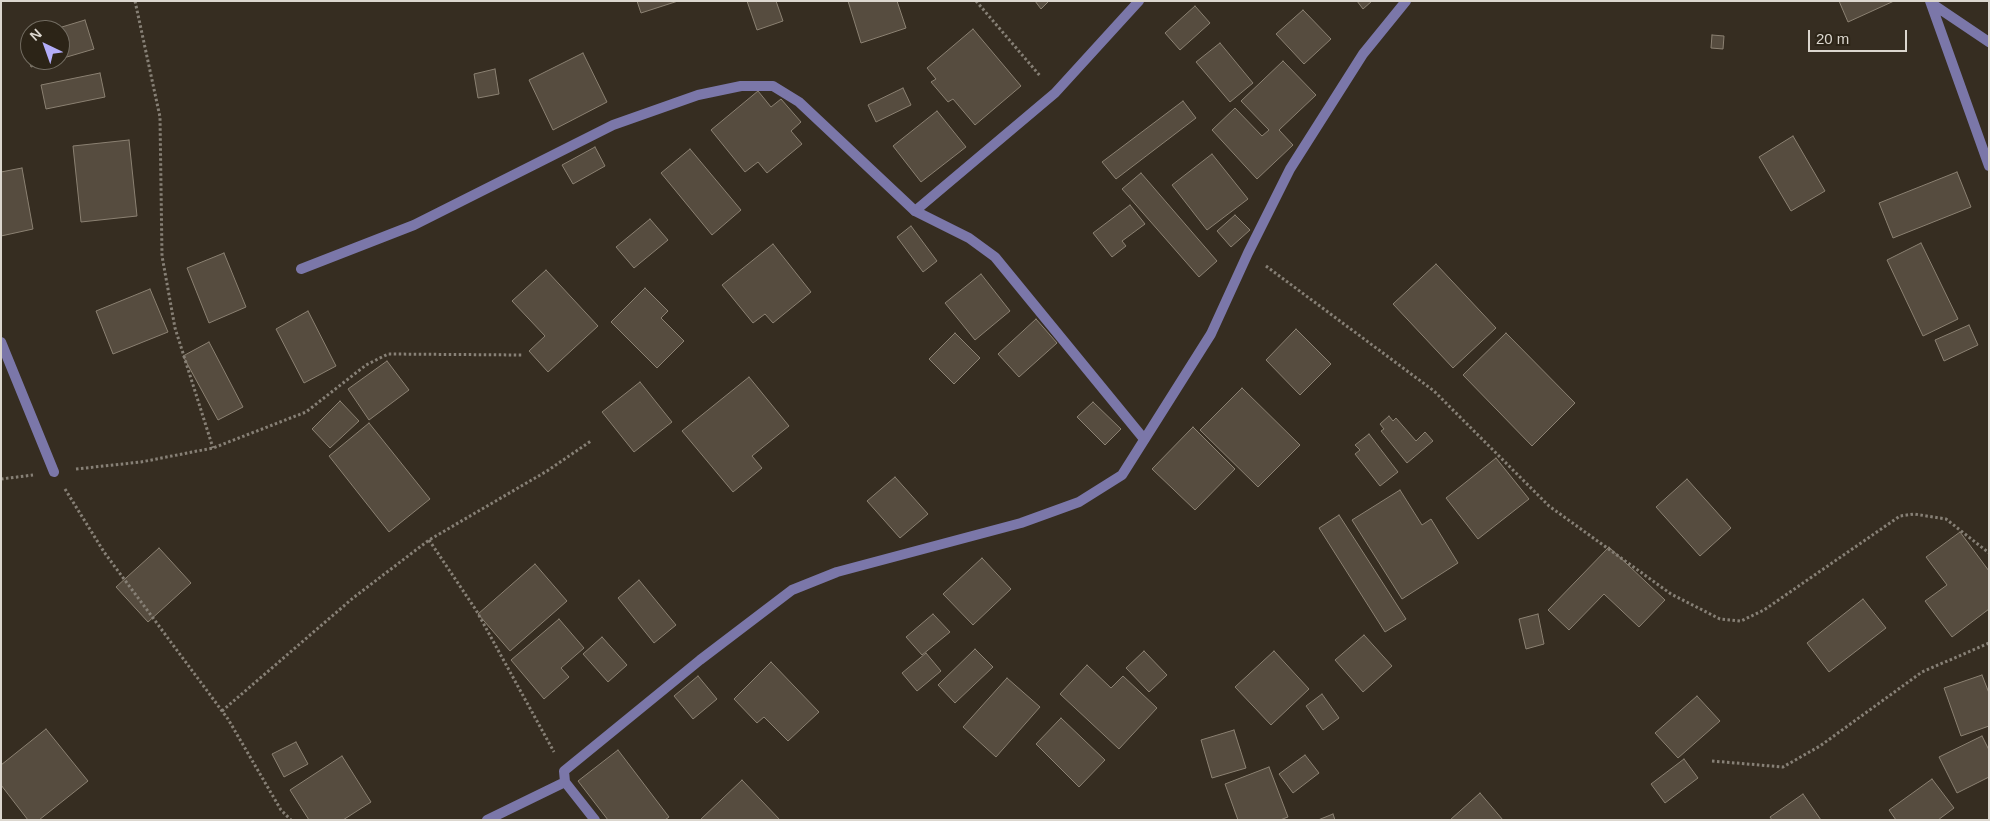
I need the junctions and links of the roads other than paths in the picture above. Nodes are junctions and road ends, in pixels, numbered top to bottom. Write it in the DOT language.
graph roads {
  1 [pos="1139,1"];
  2 [pos="1406,1"];
  3 [pos="1930,2"];
  4 [pos="1989,42"];
  5 [pos="1989,166"];
  6 [pos="915,211"];
  7 [pos="301,270"];
  8 [pos="1,342"];
  9 [pos="1144,440"];
  10 [pos="54,472"];
  11 [pos="565,782"];
  12 [pos="487,820"];
  13 [pos="595,820"];
  1 -- 6 [label="street"];
  2 -- 9 [label="street"];
  3 -- 4 [label="street"];
  3 -- 5 [label="street"];
  6 -- 7 [label="street"];
  6 -- 9 [label="street"];
  8 -- 10 [label="street"];
  9 -- 11 [label="street"];
  11 -- 12 [label="street"];
  11 -- 13 [label="street"];
}
